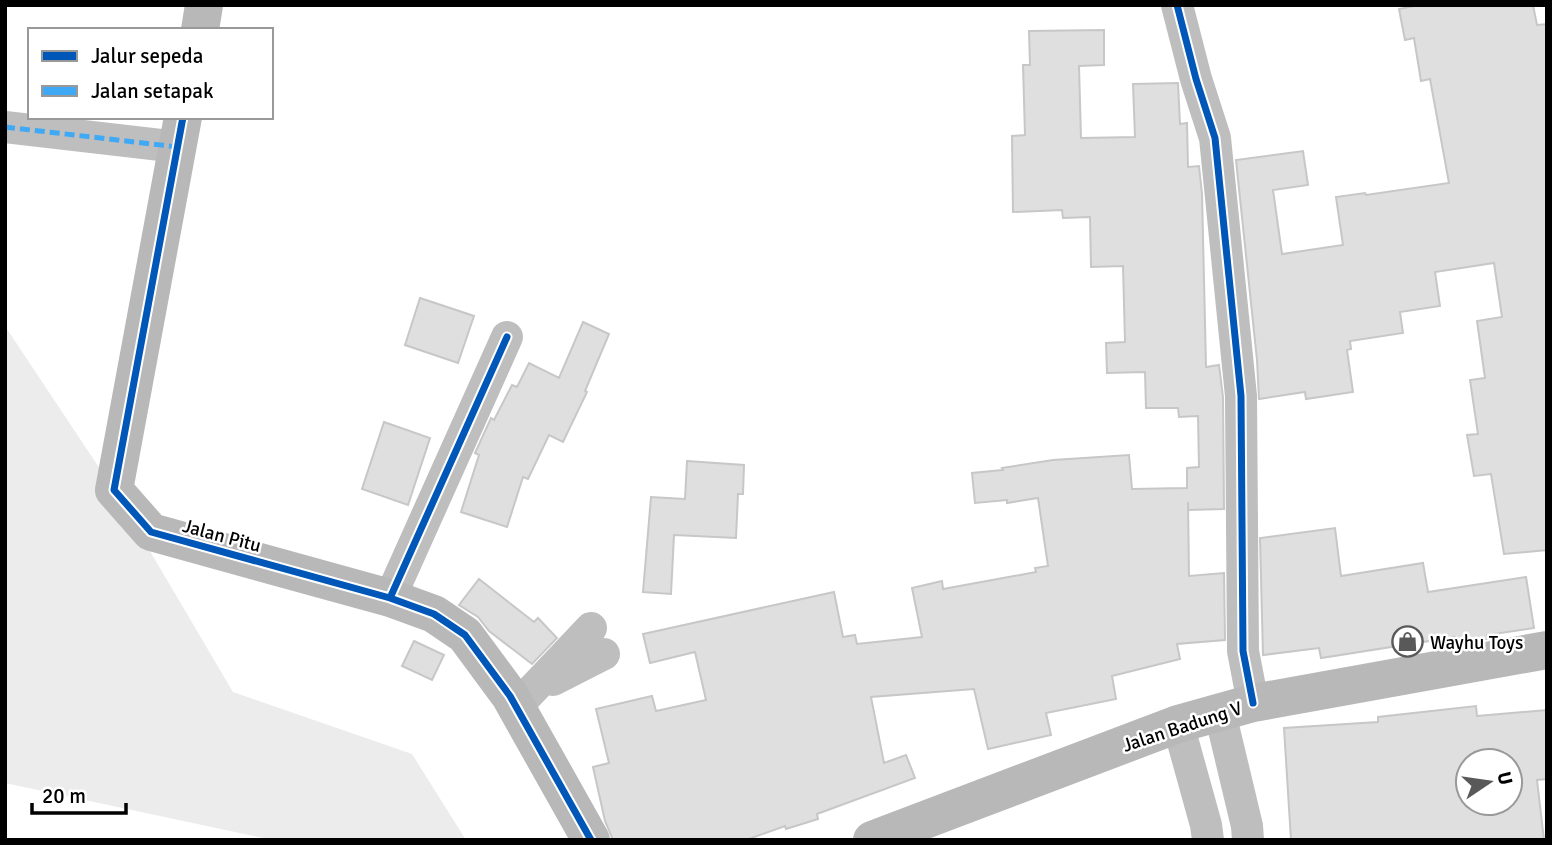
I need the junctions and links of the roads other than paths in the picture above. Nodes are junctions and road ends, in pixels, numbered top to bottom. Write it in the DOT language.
graph roads {
  1 [pos="204,5"];
  2 [pos="1177,5"];
  3 [pos="200,28"];
  4 [pos="5,127"];
  5 [pos="180,132"];
  6 [pos="507,337"];
  7 [pos="390,598"];
  8 [pos="597,641"];
  9 [pos="1547,650"];
  10 [pos="524,698"];
  11 [pos="1237,708"];
  12 [pos="1178,724"];
  13 [pos="591,840"];
  14 [pos="872,840"];
  15 [pos="1208,840"];
  16 [pos="1248,840"];
  1 -- 3 [label="street"];
  2 -- 11 [label="street"];
  4 -- 5 [label="street"];
  5 -- 7 [label="street, Jalan Pitu"];
  6 -- 7 [label="street"];
  7 -- 10 [label="street, Jalan Pitu"];
  8 -- 10 [label="street"];
  9 -- 11 [label="street, Jalan Badung V"];
  10 -- 13 [label="street, Jalan Pitu"];
  11 -- 12 [label="street, Jalan Badung V"];
  11 -- 16 [label="street"];
  12 -- 14 [label="street, Jalan Badung V"];
  12 -- 15 [label="street"];
}
